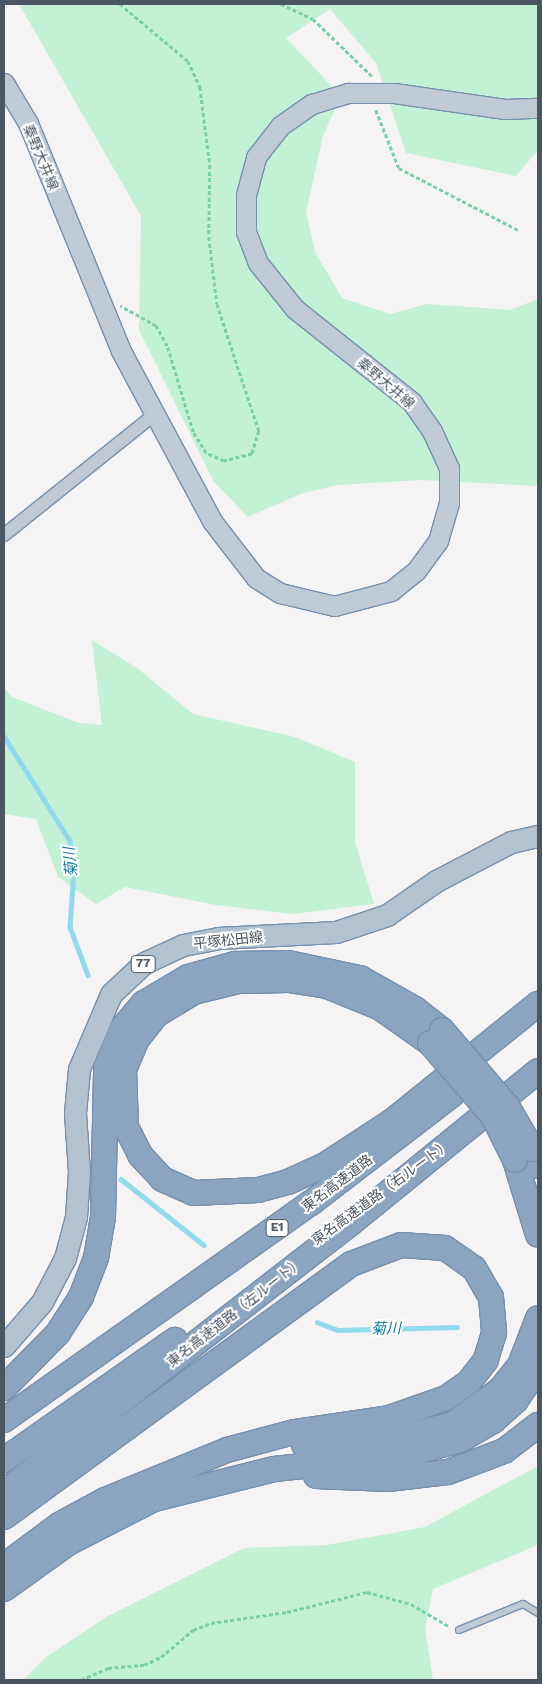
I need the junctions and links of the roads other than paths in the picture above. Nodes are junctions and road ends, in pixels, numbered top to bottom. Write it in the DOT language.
graph roads {
  1 [pos="4,83"];
  2 [pos="538,108"];
  3 [pos="155,414"];
  4 [pos="4,535"];
  5 [pos="538,836"];
  6 [pos="538,1004"];
  7 [pos="538,1020"];
  8 [pos="436,1036"];
  9 [pos="538,1071"];
  10 [pos="465,1132"];
  11 [pos="528,1159"];
  12 [pos="538,1234"];
  13 [pos="538,1318"];
  14 [pos="4,1346"];
  15 [pos="538,1368"];
  16 [pos="4,1388"];
  17 [pos="4,1420"];
  18 [pos="538,1425"];
  19 [pos="4,1460"];
  20 [pos="180,1468"];
  21 [pos="230,1478"];
  22 [pos="4,1492"];
  23 [pos="4,1517"];
  24 [pos="4,1566"];
  25 [pos="4,1589"];
  26 [pos="538,1613"];
  27 [pos="459,1630"];
  1 -- 3 [label="main road, 秦野大井線"];
  2 -- 3 [label="main road, 秦野大井線"];
  3 -- 4 [label="street"];
  5 -- 14 [label="main road, 平塚松田線 / 77"];
  6 -- 8 [label="highway"];
  7 -- 17 [label="highway, 東名高速道路 / E1"];
  8 -- 11 [label="highway, bridge"];
  8 -- 16 [label="highway"];
  9 -- 10 [label="highway, E1"];
  10 -- 19 [label="highway, 東名高速道路（右ルート） / E1"];
  10 -- 22 [label="highway, 東名高速道路（左ルート） / E1"];
  11 -- 12 [label="highway"];
  13 -- 20 [label="highway"];
  15 -- 21 [label="highway"];
  18 -- 21 [label="highway"];
  20 -- 23 [label="highway"];
  20 -- 24 [label="highway"];
  21 -- 25 [label="highway"];
  26 -- 27 [label="lane"];
}
